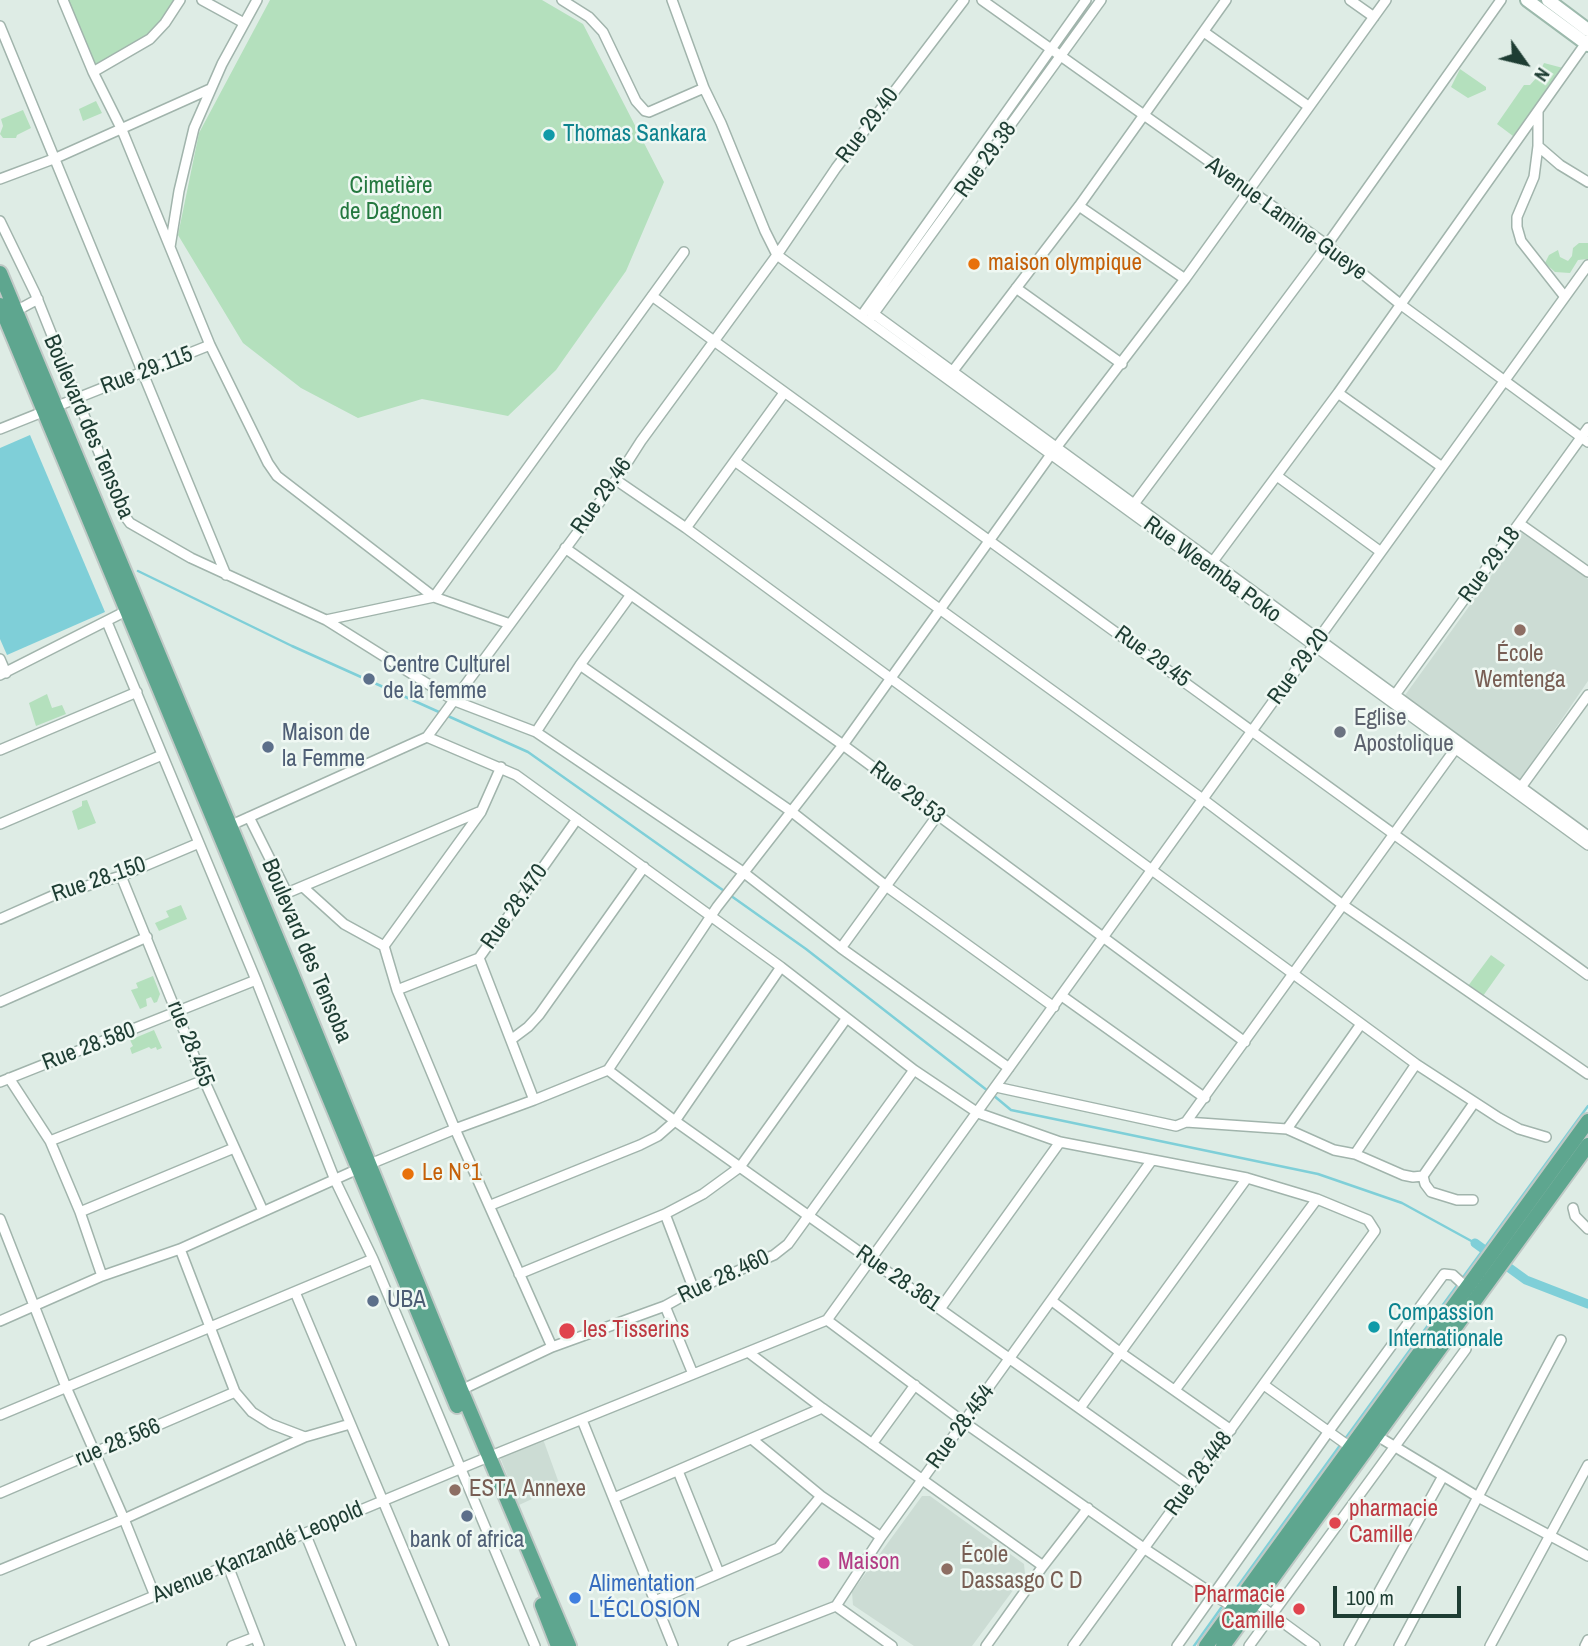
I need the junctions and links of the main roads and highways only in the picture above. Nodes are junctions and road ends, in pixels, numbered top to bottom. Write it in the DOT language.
graph roads {
  1 [pos="1527,0"];
  2 [pos="1548,0"];
  3 [pos="1585,34"];
  4 [pos="0,273"];
  5 [pos="0,305"];
  6 [pos="50,409"];
  7 [pos="224,829"];
  8 [pos="1588,1121"];
  9 [pos="1588,1145"];
  10 [pos="363,1167"];
  11 [pos="1505,1246"];
  12 [pos="1483,1275"];
  13 [pos="1370,1431"];
  14 [pos="485,1458"];
  15 [pos="558,1646"];
  16 [pos="569,1646"];
  17 [pos="1206,1646"];
  18 [pos="1223,1646"];
  1 -- 3 [label="main road"];
  2 -- 3 [label="main road"];
  4 -- 6 [label="main road, Boulevard des Tensoba"];
  5 -- 6 [label="main road, Boulevard des Tensoba"];
  6 -- 7 [label="main road, Boulevard des Tensoba"];
  6 -- 7 [label="main road, Boulevard des Tensoba"];
  7 -- 10 [label="main road, Boulevard des Tensoba"];
  8 -- 11 [label="main road"];
  9 -- 11 [label="main road"];
  10 -- 14 [label="main road, Boulevard des Tensoba"];
  10 -- 14 [label="main road, Boulevard des Tensoba"];
  11 -- 12 [label="main road"];
  12 -- 13 [label="main road"];
  12 -- 13 [label="main road"];
  13 -- 17 [label="main road"];
  13 -- 18 [label="main road"];
  14 -- 15 [label="main road, Boulevard des Tensoba"];
  14 -- 16 [label="main road, Boulevard des Tensoba"];
}
